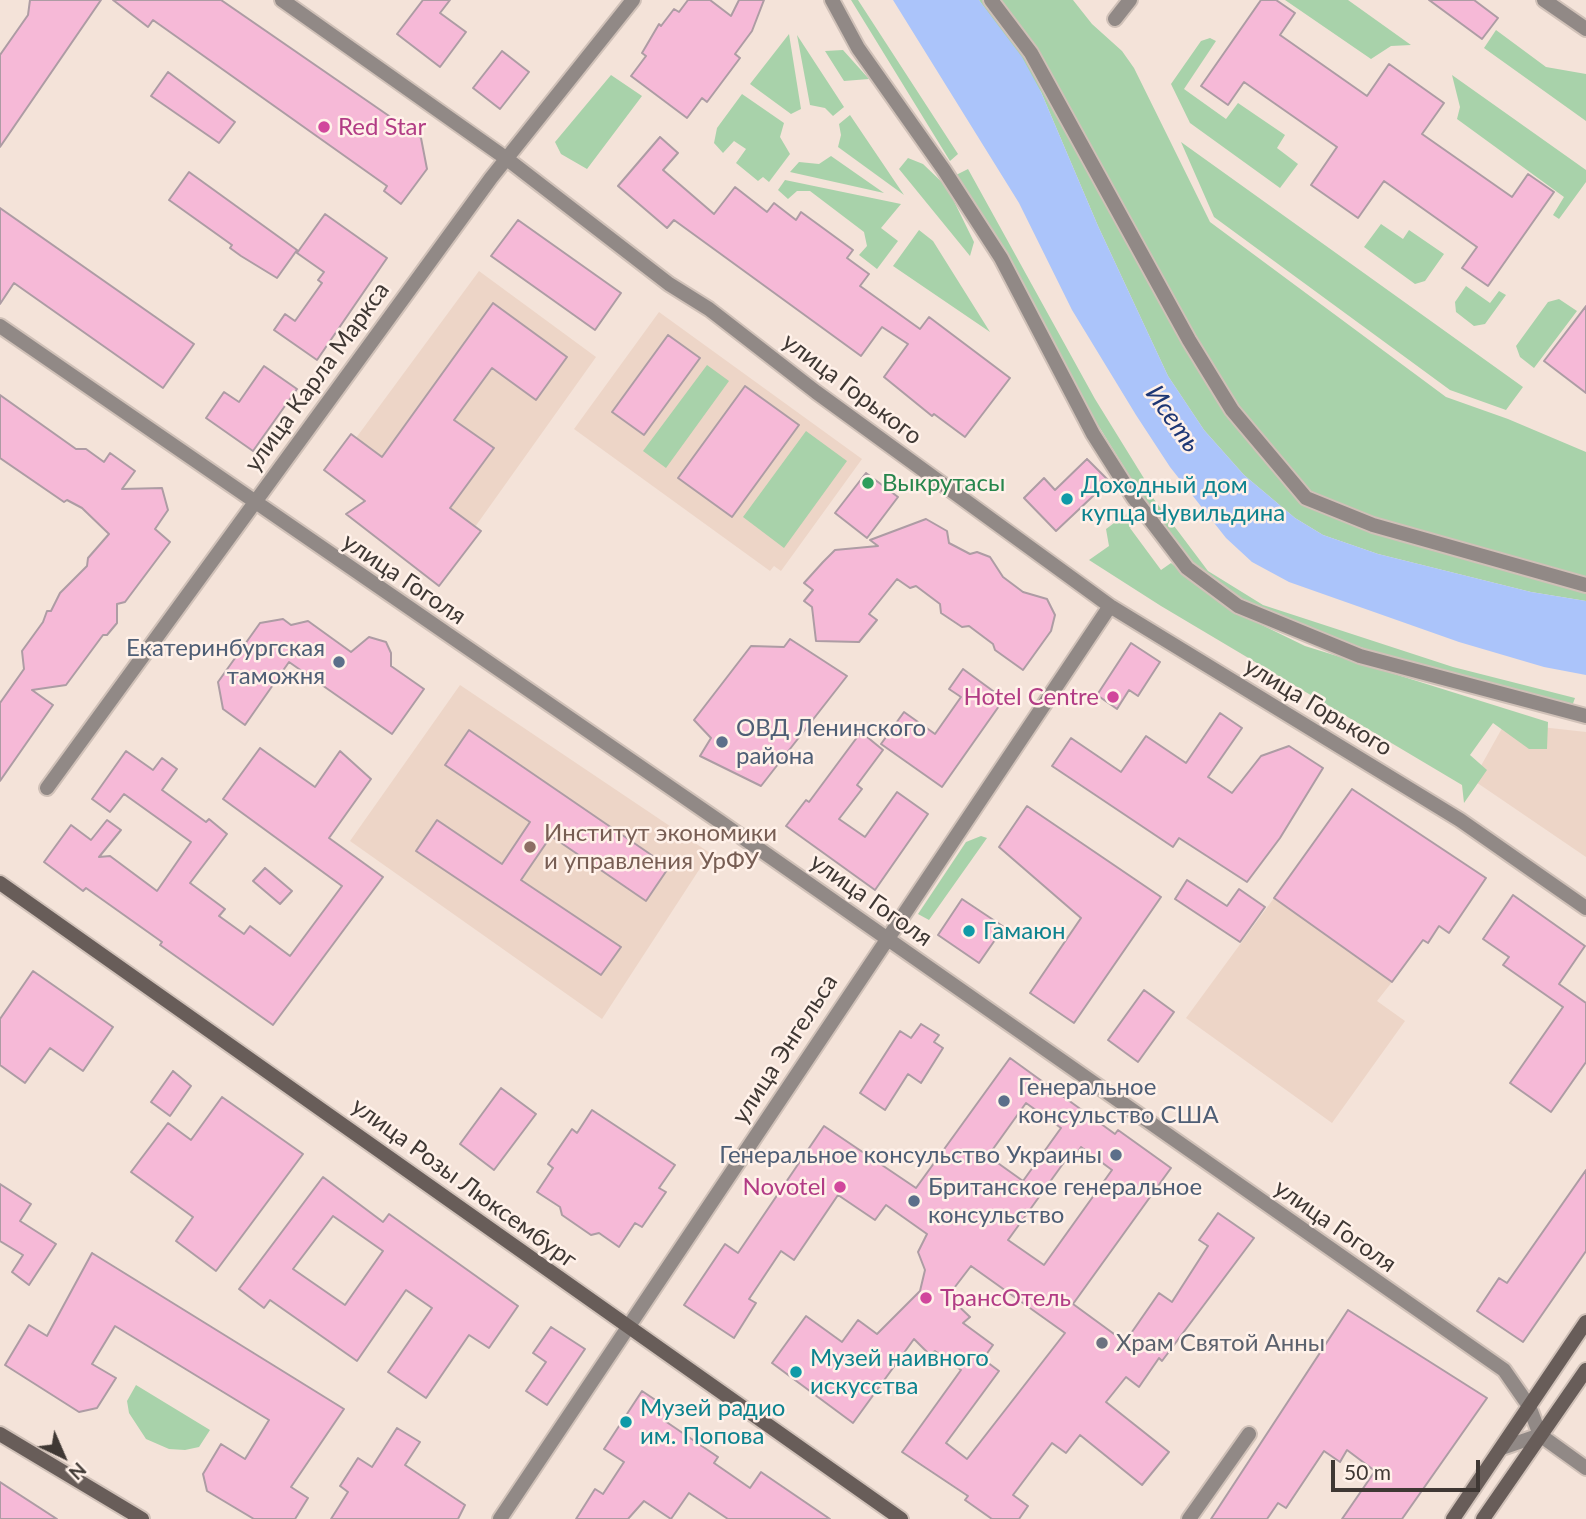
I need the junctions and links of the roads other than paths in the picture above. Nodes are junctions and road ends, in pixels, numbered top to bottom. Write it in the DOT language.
graph roads {
  1 [pos="282,0"];
  2 [pos="633,0"];
  3 [pos="832,0"];
  4 [pos="991,0"];
  5 [pos="1130,0"];
  6 [pos="1544,0"];
  7 [pos="1115,19"];
  8 [pos="1586,29"];
  9 [pos="507,159"];
  10 [pos="0,326"];
  11 [pos="253,503"];
  12 [pos="1586,585"];
  13 [pos="1110,606"];
  14 [pos="1586,716"];
  15 [pos="47,788"];
  16 [pos="0,883"];
  17 [pos="1586,908"];
  18 [pos="886,938"];
  19 [pos="1586,1322"];
  20 [pos="627,1327"];
  21 [pos="1586,1370"];
  22 [pos="1529,1406"];
  23 [pos="0,1434"];
  24 [pos="1249,1434"];
  25 [pos="1540,1435"];
  26 [pos="1502,1448"];
  27 [pos="1586,1468"];
  28 [pos="142,1519"];
  29 [pos="500,1519"];
  30 [pos="901,1519"];
  31 [pos="1189,1519"];
  32 [pos="1453,1519"];
  33 [pos="1483,1519"];
  1 -- 9 [label="street, улица Горького"];
  2 -- 9 [label="street, улица Карла Маркса"];
  3 -- 14 [label="street"];
  4 -- 12 [label="street"];
  5 -- 7 [label="street"];
  6 -- 8 [label="street"];
  9 -- 11 [label="street, улица Карла Маркса"];
  9 -- 13 [label="street, улица Горького"];
  10 -- 11 [label="street, улица Гоголя"];
  11 -- 15 [label="street, улица Карла Маркса"];
  11 -- 18 [label="street, улица Гоголя"];
  13 -- 17 [label="street, улица Горького"];
  13 -- 18 [label="street, улица Энгельса"];
  16 -- 20 [label="main road, улица Розы Люксембург"];
  18 -- 20 [label="street, улица Энгельса"];
  18 -- 22 [label="street, улица Гоголя"];
  19 -- 22 [label="main road"];
  20 -- 29 [label="street, улица Энгельса"];
  20 -- 30 [label="main road, улица Розы Люксембург"];
  21 -- 25 [label="main road"];
  22 -- 25 [label="street, улица Гоголя"];
  22 -- 26 [label="main road"];
  23 -- 28 [label="main road"];
  24 -- 31 [label="street"];
  25 -- 26 [label="street"];
  25 -- 27 [label="street"];
  25 -- 33 [label="main road"];
  26 -- 32 [label="main road"];
}
